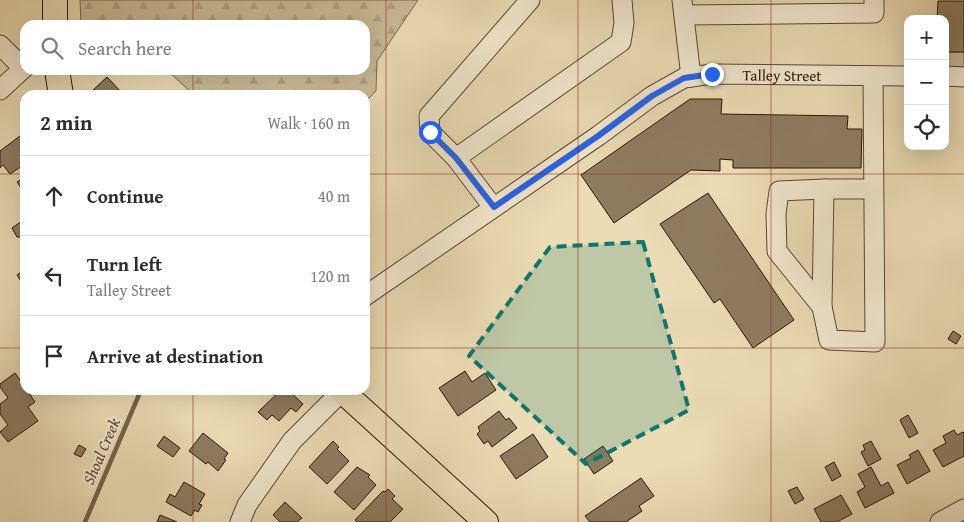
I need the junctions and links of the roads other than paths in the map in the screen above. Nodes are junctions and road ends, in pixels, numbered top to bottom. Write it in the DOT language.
graph roads {
  1 [pos="55,0"];
  2 [pos="530,0"];
  3 [pos="622,0"];
  4 [pos="874,0"];
  5 [pos="737,7"];
  6 [pos="683,8"];
  7 [pos="56,20"];
  8 [pos="0,45"];
  9 [pos="20,64"];
  10 [pos="20,72"];
  11 [pos="58,75"];
  12 [pos="873,76"];
  13 [pos="904,76"];
  14 [pos="949,76"];
  15 [pos="691,77"];
  16 [pos="964,77"];
  17 [pos="0,90"];
  18 [pos="60,90"];
  19 [pos="456,158"];
  20 [pos="824,188"];
  21 [pos="873,190"];
  22 [pos="494,207"];
  23 [pos="370,293"];
  24 [pos="822,307"];
  25 [pos="336,395"];
  26 [pos="346,395"];
  27 [pos="964,509"];
  28 [pos="240,522"];
  29 [pos="486,522"];
  30 [pos="940,522"];
  1 -- 7 [label="main road"];
  2 -- 19 [label="street"];
  3 -- 19 [label="street"];
  4 -- 5 [label="street"];
  5 -- 6 [label="street"];
  6 -- 15 [label="street"];
  8 -- 9 [label="street"];
  10 -- 17 [label="street"];
  11 -- 18 [label="main road"];
  12 -- 13 [label="street, Talley Street"];
  12 -- 15 [label="street, Talley Street"];
  12 -- 21 [label="street"];
  14 -- 16 [label="street"];
  15 -- 22 [label="street, Talley Street"];
  19 -- 22 [label="street"];
  20 -- 21 [label="street"];
  20 -- 24 [label="street"];
  20 -- 24 [label="street"];
  21 -- 24 [label="street"];
  22 -- 23 [label="street, Talley Street"];
  25 -- 28 [label="street"];
  26 -- 29 [label="main road"];
  27 -- 30 [label="street"];
}
